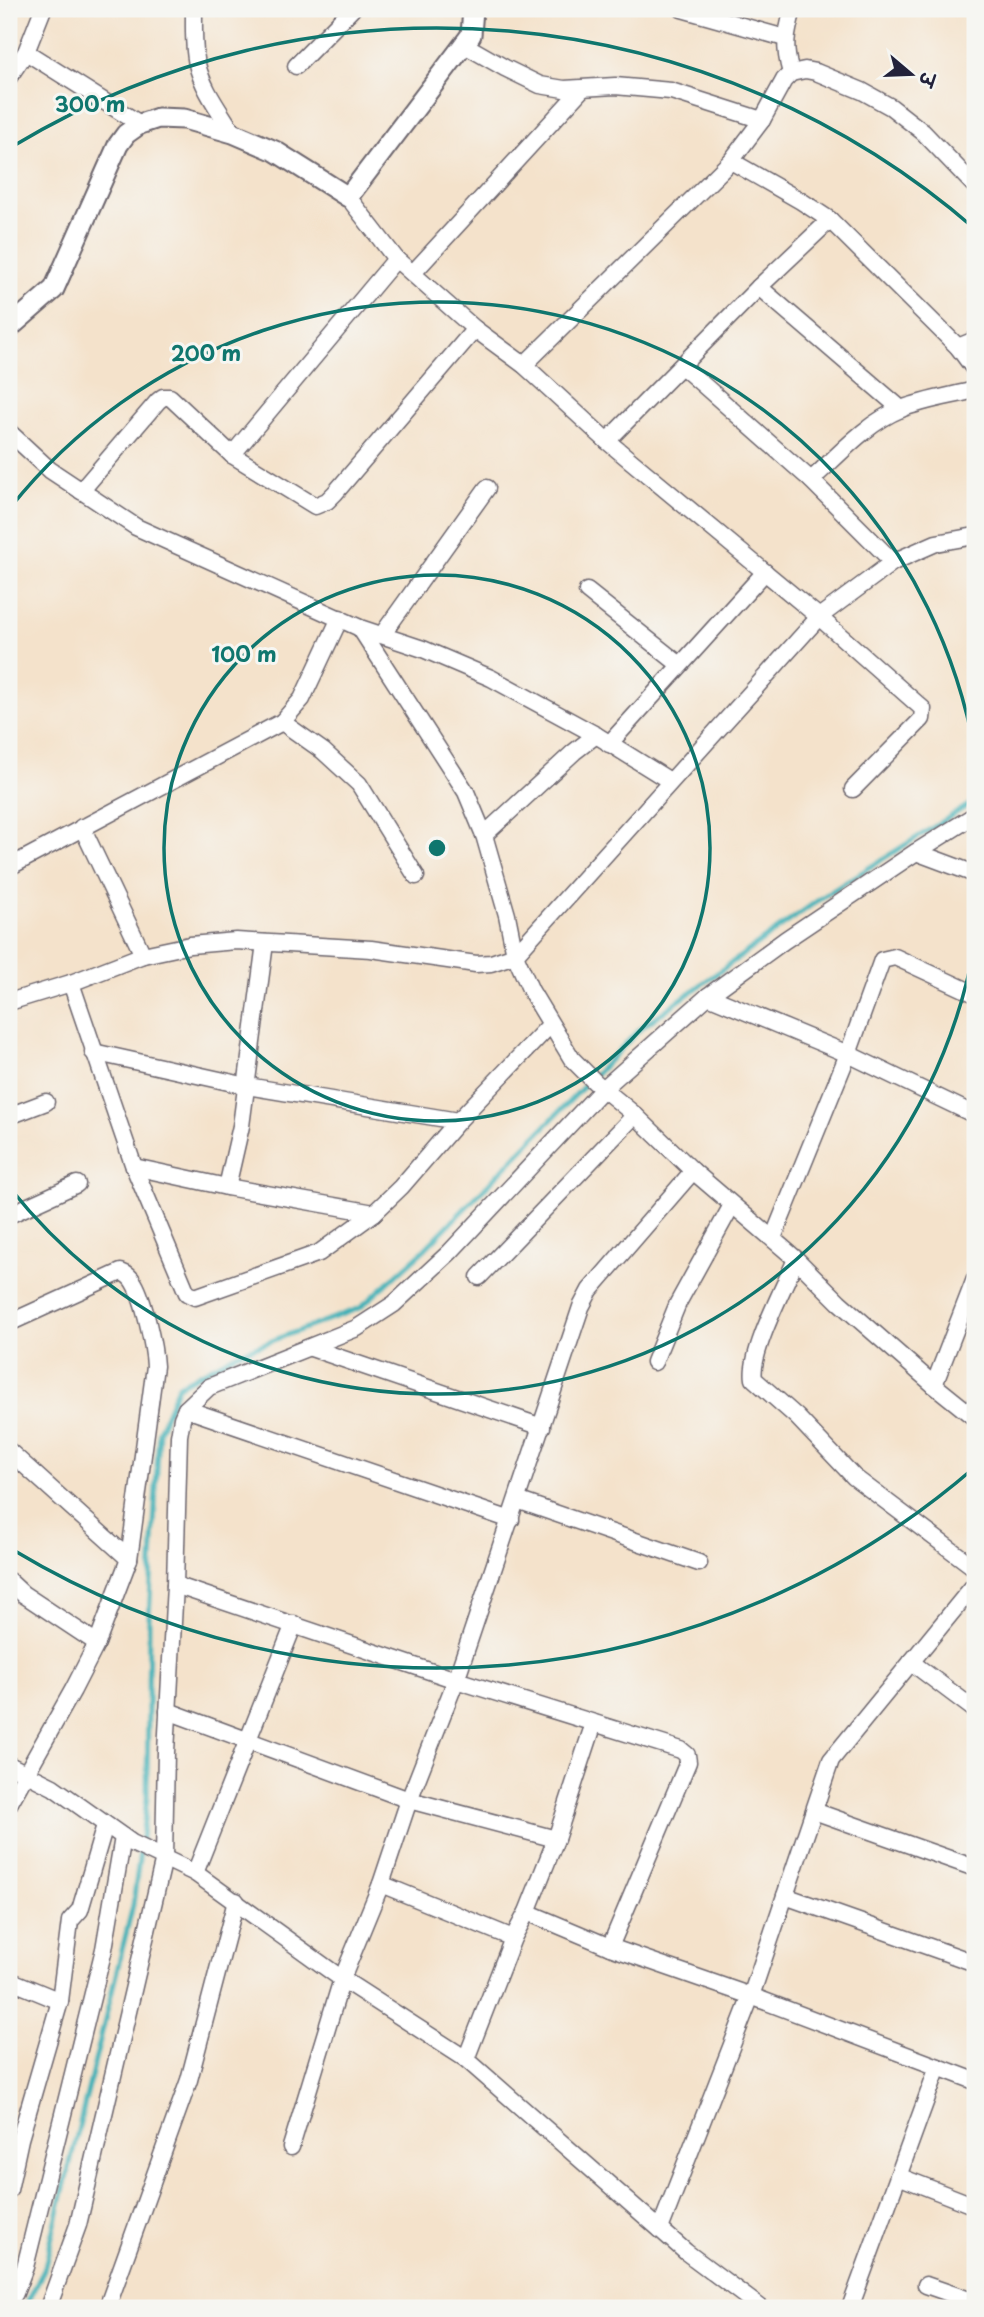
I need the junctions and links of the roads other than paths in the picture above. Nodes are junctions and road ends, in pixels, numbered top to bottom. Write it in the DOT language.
graph roads {
  1 [pos="43,9"];
  2 [pos="194,9"];
  3 [pos="352,9"];
  4 [pos="474,9"];
  5 [pos="682,9"];
  6 [pos="793,9"];
  7 [pos="785,38"];
  8 [pos="463,44"];
  9 [pos="26,52"];
  10 [pos="296,66"];
  11 [pos="791,73"];
  12 [pos="9,77"];
  13 [pos="581,89"];
  14 [pos="762,120"];
  15 [pos="140,124"];
  16 [pos="233,133"];
  17 [pos="731,161"];
  18 [pos="975,186"];
  19 [pos="348,197"];
  20 [pos="831,220"];
  21 [pos="396,259"];
  22 [pos="413,273"];
  23 [pos="759,287"];
  24 [pos="9,328"];
  25 [pos="475,329"];
  26 [pos="975,340"];
  27 [pos="958,347"];
  28 [pos="524,365"];
  29 [pos="682,366"];
  30 [pos="975,370"];
  31 [pos="975,390"];
  32 [pos="901,409"];
  33 [pos="9,432"];
  34 [pos="607,441"];
  35 [pos="232,455"];
  36 [pos="811,480"];
  37 [pos="487,488"];
  38 [pos="81,491"];
  39 [pos="975,536"];
  40 [pos="892,562"];
  41 [pos="765,572"];
  42 [pos="587,591"];
  43 [pos="819,617"];
  44 [pos="340,618"];
  45 [pos="360,628"];
  46 [pos="382,635"];
  47 [pos="680,664"];
  48 [pos="282,722"];
  49 [pos="603,739"];
  50 [pos="670,781"];
  51 [pos="853,789"];
  52 [pos="975,815"];
  53 [pos="82,827"];
  54 [pos="484,835"];
  55 [pos="916,852"];
  56 [pos="9,867"];
  57 [pos="975,874"];
  58 [pos="416,876"];
  59 [pos="265,943"];
  60 [pos="143,955"];
  61 [pos="515,955"];
  62 [pos="71,983"];
  63 [pos="975,993"];
  64 [pos="708,996"];
  65 [pos="9,1002"];
  66 [pos="550,1025"];
  67 [pos="93,1052"];
  68 [pos="848,1054"];
  69 [pos="247,1086"];
  70 [pos="599,1086"];
  71 [pos="46,1102"];
  72 [pos="635,1115"];
  73 [pos="975,1115"];
  74 [pos="9,1116"];
  75 [pos="458,1121"];
  76 [pos="134,1167"];
  77 [pos="694,1171"];
  78 [pos="77,1184"];
  79 [pos="227,1187"];
  80 [pos="732,1205"];
  81 [pos="374,1213"];
  82 [pos="9,1215"];
  83 [pos="773,1238"];
  84 [pos="796,1259"];
  85 [pos="479,1277"];
  86 [pos="975,1279"];
  87 [pos="9,1323"];
  88 [pos="311,1348"];
  89 [pos="654,1362"];
  90 [pos="934,1385"];
  91 [pos="186,1409"];
  92 [pos="975,1418"];
  93 [pos="542,1427"];
  94 [pos="9,1451"];
  95 [pos="517,1500"];
  96 [pos="511,1520"];
  97 [pos="129,1559"];
  98 [pos="699,1563"];
  99 [pos="975,1568"];
  100 [pos="9,1581"];
  101 [pos="975,1584"];
  102 [pos="175,1585"];
  103 [pos="294,1624"];
  104 [pos="97,1643"];
  105 [pos="911,1662"];
  106 [pos="456,1681"];
  107 [pos="975,1710"];
  108 [pos="168,1711"];
  109 [pos="594,1723"];
  110 [pos="249,1741"];
  111 [pos="9,1765"];
  112 [pos="27,1774"];
  113 [pos="409,1800"];
  114 [pos="9,1804"];
  115 [pos="814,1811"];
  116 [pos="105,1825"];
  117 [pos="556,1839"];
  118 [pos="128,1840"];
  119 [pos="158,1855"];
  120 [pos="975,1868"];
  121 [pos="195,1873"];
  122 [pos="380,1885"];
  123 [pos="785,1895"];
  124 [pos="236,1901"];
  125 [pos="527,1912"];
  126 [pos="513,1938"];
  127 [pos="610,1947"];
  128 [pos="975,1963"];
  129 [pos="342,1979"];
  130 [pos="9,1980"];
  131 [pos="751,1996"];
  132 [pos="60,2001"];
  133 [pos="466,2059"];
  134 [pos="938,2067"];
  135 [pos="975,2081"];
  136 [pos="291,2147"];
  137 [pos="898,2176"];
  138 [pos="9,2190"];
  139 [pos="975,2206"];
  140 [pos="660,2229"];
  141 [pos="926,2285"];
  142 [pos="15,2297"];
  143 [pos="969,2303"];
  144 [pos="48,2308"];
  145 [pos="107,2308"];
  146 [pos="761,2308"];
  147 [pos="850,2308"];
  1 -- 9 [label="street"];
  2 -- 16 [label="street"];
  3 -- 10 [label="street"];
  4 -- 8 [label="street"];
  5 -- 7 [label="street"];
  6 -- 7 [label="street"];
  7 -- 11 [label="street"];
  8 -- 13 [label="street"];
  8 -- 19 [label="street"];
  9 -- 12 [label="street"];
  9 -- 15 [label="street"];
  11 -- 14 [label="street"];
  11 -- 18 [label="street"];
  13 -- 14 [label="street"];
  13 -- 22 [label="street"];
  14 -- 17 [label="street"];
  15 -- 16 [label="street"];
  15 -- 24 [label="street"];
  16 -- 19 [label="street"];
  17 -- 20 [label="street"];
  17 -- 28 [label="street"];
  19 -- 21 [label="street"];
  20 -- 23 [label="street"];
  20 -- 27 [label="street"];
  21 -- 22 [label="street"];
  21 -- 35 [label="street"];
  22 -- 25 [label="street"];
  23 -- 29 [label="street"];
  23 -- 32 [label="street"];
  25 -- 28 [label="street"];
  25 -- 35 [label="street"];
  26 -- 27 [label="street"];
  27 -- 30 [label="street"];
  28 -- 34 [label="street"];
  29 -- 34 [label="street"];
  29 -- 36 [label="street"];
  31 -- 32 [label="street"];
  32 -- 36 [label="street"];
  33 -- 38 [label="street"];
  34 -- 41 [label="street"];
  35 -- 38 [label="street"];
  36 -- 40 [label="street"];
  37 -- 46 [label="street"];
  38 -- 44 [label="street"];
  39 -- 40 [label="street"];
  40 -- 43 [label="street"];
  41 -- 43 [label="street"];
  41 -- 47 [label="street"];
  42 -- 47 [label="street"];
  43 -- 50 [label="street"];
  43 -- 51 [label="street"];
  44 -- 45 [label="street"];
  44 -- 48 [label="street"];
  45 -- 46 [label="street"];
  45 -- 54 [label="street"];
  46 -- 49 [label="street"];
  47 -- 49 [label="street"];
  48 -- 53 [label="street"];
  48 -- 58 [label="street"];
  49 -- 50 [label="street"];
  49 -- 54 [label="street"];
  50 -- 61 [label="street"];
  52 -- 55 [label="street"];
  53 -- 56 [label="street"];
  53 -- 60 [label="street"];
  54 -- 61 [label="street"];
  55 -- 57 [label="street"];
  55 -- 64 [label="street"];
  59 -- 60 [label="street"];
  59 -- 61 [label="street"];
  59 -- 69 [label="street"];
  60 -- 62 [label="street"];
  61 -- 66 [label="street"];
  62 -- 65 [label="street"];
  62 -- 67 [label="street"];
  63 -- 68 [label="street"];
  64 -- 68 [label="street"];
  64 -- 70 [label="street"];
  66 -- 70 [label="street"];
  66 -- 75 [label="street"];
  67 -- 69 [label="street"];
  67 -- 76 [label="street"];
  68 -- 73 [label="street"];
  68 -- 83 [label="street"];
  69 -- 75 [label="street"];
  69 -- 79 [label="street"];
  70 -- 72 [label="street"];
  70 -- 88 [label="street"];
  71 -- 74 [label="street"];
  72 -- 77 [label="street"];
  72 -- 85 [label="street"];
  75 -- 81 [label="street"];
  76 -- 79 [label="street"];
  76 -- 81 [label="street"];
  77 -- 80 [label="street"];
  77 -- 93 [label="street"];
  78 -- 82 [label="street"];
  79 -- 81 [label="street"];
  80 -- 83 [label="street"];
  80 -- 89 [label="street"];
  83 -- 84 [label="street"];
  84 -- 90 [label="street"];
  84 -- 99 [label="street"];
  86 -- 90 [label="street"];
  87 -- 97 [label="street"];
  88 -- 91 [label="street"];
  88 -- 93 [label="street"];
  90 -- 92 [label="street"];
  91 -- 96 [label="street"];
  91 -- 102 [label="street"];
  93 -- 95 [label="street"];
  94 -- 97 [label="street"];
  95 -- 96 [label="street"];
  95 -- 98 [label="street"];
  96 -- 106 [label="street"];
  97 -- 104 [label="street"];
  100 -- 104 [label="street"];
  101 -- 105 [label="street"];
  102 -- 103 [label="street"];
  102 -- 108 [label="street"];
  103 -- 106 [label="street"];
  103 -- 110 [label="street"];
  104 -- 112 [label="street"];
  105 -- 107 [label="street"];
  105 -- 115 [label="street"];
  106 -- 109 [label="street"];
  106 -- 113 [label="street"];
  108 -- 110 [label="street"];
  108 -- 119 [label="street"];
  109 -- 117 [label="street"];
  109 -- 127 [label="street"];
  110 -- 113 [label="street"];
  110 -- 121 [label="street"];
  111 -- 112 [label="street"];
  112 -- 114 [label="street"];
  112 -- 116 [label="street"];
  113 -- 117 [label="street"];
  113 -- 122 [label="street"];
  115 -- 120 [label="street"];
  115 -- 123 [label="street"];
  116 -- 118 [label="street"];
  116 -- 132 [label="street"];
  117 -- 125 [label="street"];
  118 -- 119 [label="street"];
  118 -- 142 [label="street"];
  119 -- 121 [label="street"];
  119 -- 144 [label="street"];
  121 -- 124 [label="street"];
  122 -- 126 [label="street"];
  122 -- 129 [label="street"];
  123 -- 128 [label="street"];
  123 -- 131 [label="street"];
  124 -- 129 [label="street"];
  124 -- 145 [label="street"];
  125 -- 126 [label="street"];
  125 -- 127 [label="street"];
  126 -- 133 [label="street"];
  127 -- 131 [label="street"];
  129 -- 133 [label="street"];
  129 -- 136 [label="street"];
  130 -- 132 [label="street"];
  131 -- 134 [label="street"];
  131 -- 140 [label="street"];
  132 -- 138 [label="street"];
  133 -- 140 [label="street"];
  134 -- 135 [label="street"];
  134 -- 137 [label="street"];
  137 -- 139 [label="street"];
  137 -- 147 [label="street"];
  140 -- 146 [label="street"];
  141 -- 143 [label="street"];
}
